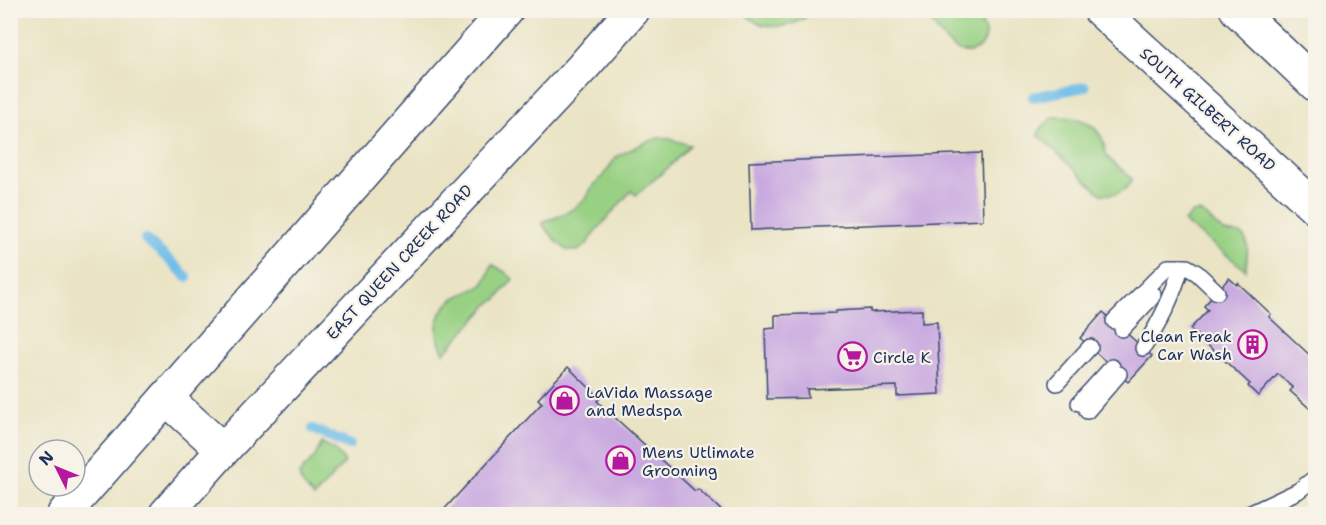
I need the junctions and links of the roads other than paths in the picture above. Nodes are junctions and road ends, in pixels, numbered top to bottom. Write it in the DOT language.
graph roads {
  1 [pos="507,10"];
  2 [pos="633,10"];
  3 [pos="1100,10"];
  4 [pos="1237,10"];
  5 [pos="1316,85"];
  6 [pos="1316,208"];
  7 [pos="1179,274"];
  8 [pos="1217,292"];
  9 [pos="1105,361"];
  10 [pos="166,398"];
  11 [pos="223,450"];
  12 [pos="1316,477"];
  13 [pos="64,514"];
  14 [pos="166,514"];
  15 [pos="1249,514"];
  1 -- 10 [label="main road"];
  2 -- 11 [label="main road, EAST QUEEN CREEK ROAD"];
  3 -- 6 [label="main road, SOUTH GILBERT ROAD"];
  4 -- 5 [label="main road"];
  7 -- 7 [label="lane"];
  7 -- 8 [label="lane"];
  9 -- 9 [label="lane"];
  10 -- 11 [label="main road"];
  10 -- 13 [label="main road"];
  11 -- 14 [label="main road, EAST QUEEN CREEK ROAD"];
  12 -- 15 [label="lane"];
}
